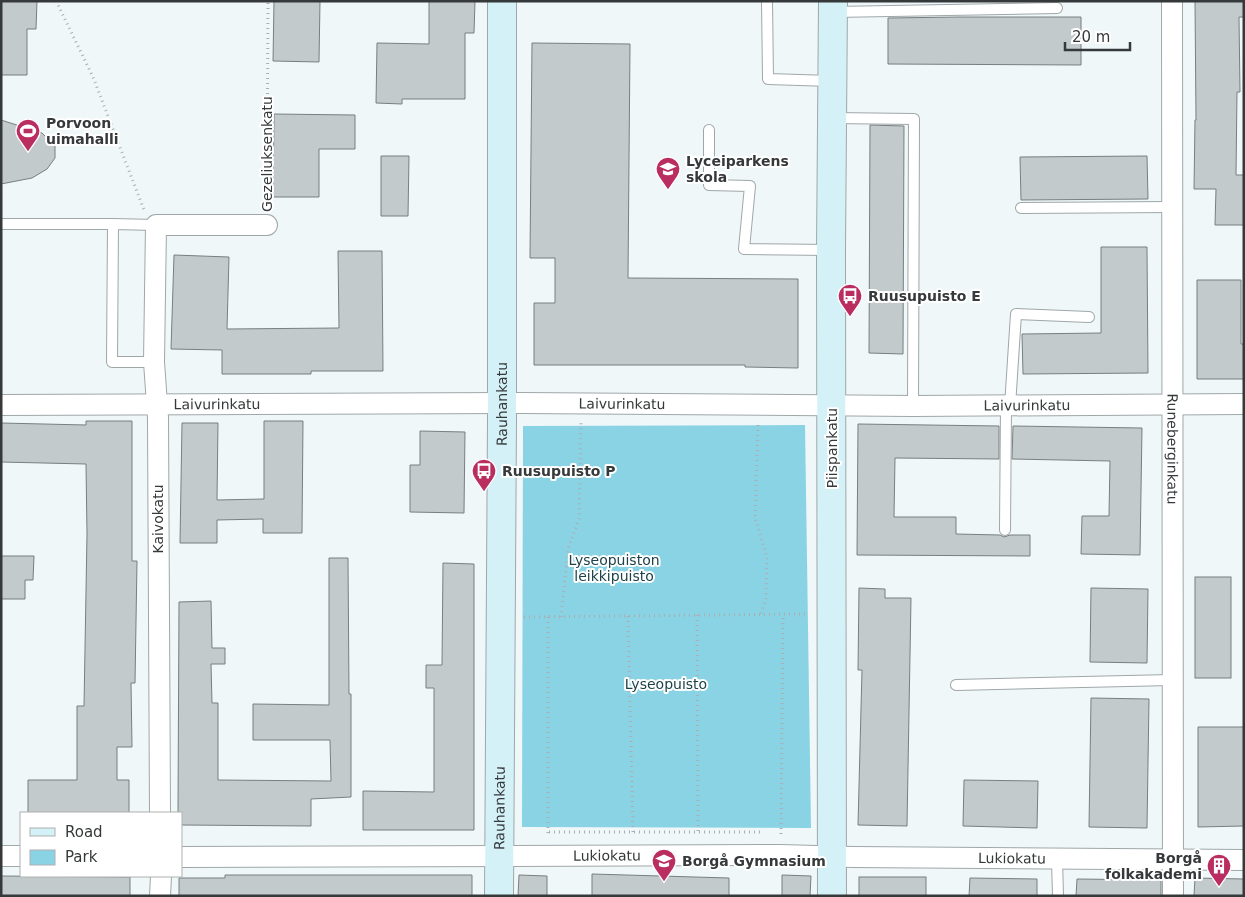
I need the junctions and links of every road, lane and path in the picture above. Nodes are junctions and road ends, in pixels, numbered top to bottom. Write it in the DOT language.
graph roads {
  1 [pos="56,1"];
  2 [pos="268,1"];
  3 [pos="502,1"];
  4 [pos="768,1"];
  5 [pos="1172,1"];
  6 [pos="833,7"];
  7 [pos="1057,8"];
  8 [pos="832,81"];
  9 [pos="832,118"];
  10 [pos="709,130"];
  11 [pos="1172,207"];
  12 [pos="1020,208"];
  13 [pos="1,224"];
  14 [pos="113,224"];
  15 [pos="156,225"];
  16 [pos="267,225"];
  17 [pos="831,250"];
  18 [pos="1088,317"];
  19 [pos="154,362"];
  20 [pos="502,403"];
  21 [pos="1,404"];
  22 [pos="1172,404"];
  23 [pos="1244,404"];
  24 [pos="157,405"];
  25 [pos="832,406"];
  26 [pos="913,406"];
  27 [pos="1008,406"];
  28 [pos="581,420"];
  29 [pos="758,421"];
  30 [pos="1005,530"];
  31 [pos="789,613"];
  32 [pos="761,614"];
  33 [pos="783,614"];
  34 [pos="697,615"];
  35 [pos="628,616"];
  36 [pos="548,617"];
  37 [pos="561,617"];
  38 [pos="501,618"];
  39 [pos="1172,680"];
  40 [pos="956,685"];
  41 [pos="160,812"];
  42 [pos="549,832"];
  43 [pos="633,832"];
  44 [pos="698,832"];
  45 [pos="762,832"];
  46 [pos="499,855"];
  47 [pos="780,855"];
  48 [pos="1,856"];
  49 [pos="20,856"];
  50 [pos="182,856"];
  51 [pos="548,856"];
  52 [pos="832,856"];
  53 [pos="1057,859"];
  54 [pos="1173,860"];
  55 [pos="1244,860"];
  56 [pos="161,877"];
  57 [pos="160,896"];
  58 [pos="499,896"];
  59 [pos="832,896"];
  60 [pos="1058,896"];
  61 [pos="1173,896"];
  1 -- 15 [label="path"];
  2 -- 16 [label="path, Gezeliuksenkatu"];
  3 -- 20 [label="street, Rauhankatu"];
  4 -- 8 [label="lane"];
  5 -- 11 [label="street, Runeberginkatu"];
  6 -- 7 [label="lane"];
  6 -- 8 [label="street, Piispankatu"];
  8 -- 9 [label="street, Piispankatu"];
  9 -- 17 [label="street, Piispankatu"];
  9 -- 26 [label="lane"];
  10 -- 17 [label="lane"];
  11 -- 12 [label="lane"];
  11 -- 22 [label="street, Runeberginkatu"];
  13 -- 14 [label="lane"];
  14 -- 15 [label="lane"];
  14 -- 19 [label="lane"];
  15 -- 16 [label="street, Gezeliuksenkatu"];
  15 -- 19 [label="street, Kaivokatu"];
  17 -- 25 [label="street, Piispankatu"];
  18 -- 27 [label="lane"];
  19 -- 24 [label="street, Kaivokatu"];
  20 -- 24 [label="street, Laivurinkatu"];
  20 -- 25 [label="street, Laivurinkatu"];
  20 -- 38 [label="street, Rauhankatu"];
  21 -- 24 [label="street, Laivurinkatu"];
  22 -- 23 [label="street, Laivurinkatu"];
  22 -- 27 [label="street, Laivurinkatu"];
  22 -- 39 [label="street, Runeberginkatu"];
  24 -- 41 [label="street, Kaivokatu"];
  25 -- 26 [label="street, Laivurinkatu"];
  25 -- 52 [label="street, Piispankatu"];
  26 -- 27 [label="street, Laivurinkatu"];
  27 -- 30 [label="lane"];
  28 -- 37 [label="path"];
  29 -- 32 [label="path"];
  31 -- 33 [label="path"];
  32 -- 33 [label="path"];
  32 -- 34 [label="path"];
  33 -- 47 [label="path"];
  34 -- 35 [label="path"];
  34 -- 44 [label="path"];
  35 -- 37 [label="path"];
  35 -- 43 [label="path"];
  36 -- 37 [label="path"];
  36 -- 38 [label="path"];
  36 -- 42 [label="path"];
  38 -- 46 [label="street, Rauhankatu"];
  39 -- 40 [label="lane"];
  39 -- 54 [label="street, Runeberginkatu"];
  42 -- 43 [label="path"];
  42 -- 51 [label="path"];
  43 -- 44 [label="path"];
  44 -- 45 [label="path"];
  46 -- 50 [label="street, Lukiokatu"];
  46 -- 51 [label="street, Lukiokatu"];
  46 -- 58 [label="street, Rauhankatu"];
  47 -- 51 [label="street, Lukiokatu"];
  47 -- 52 [label="street, Lukiokatu"];
  48 -- 49 [label="street"];
  52 -- 53 [label="street, Lukiokatu"];
  52 -- 59 [label="street, Piispankatu"];
  53 -- 54 [label="street, Lukiokatu"];
  53 -- 60 [label="lane"];
  54 -- 55 [label="street, Lukiokatu"];
  54 -- 61 [label="street, Runeberginkatu"];
  56 -- 57 [label="street"];
}
